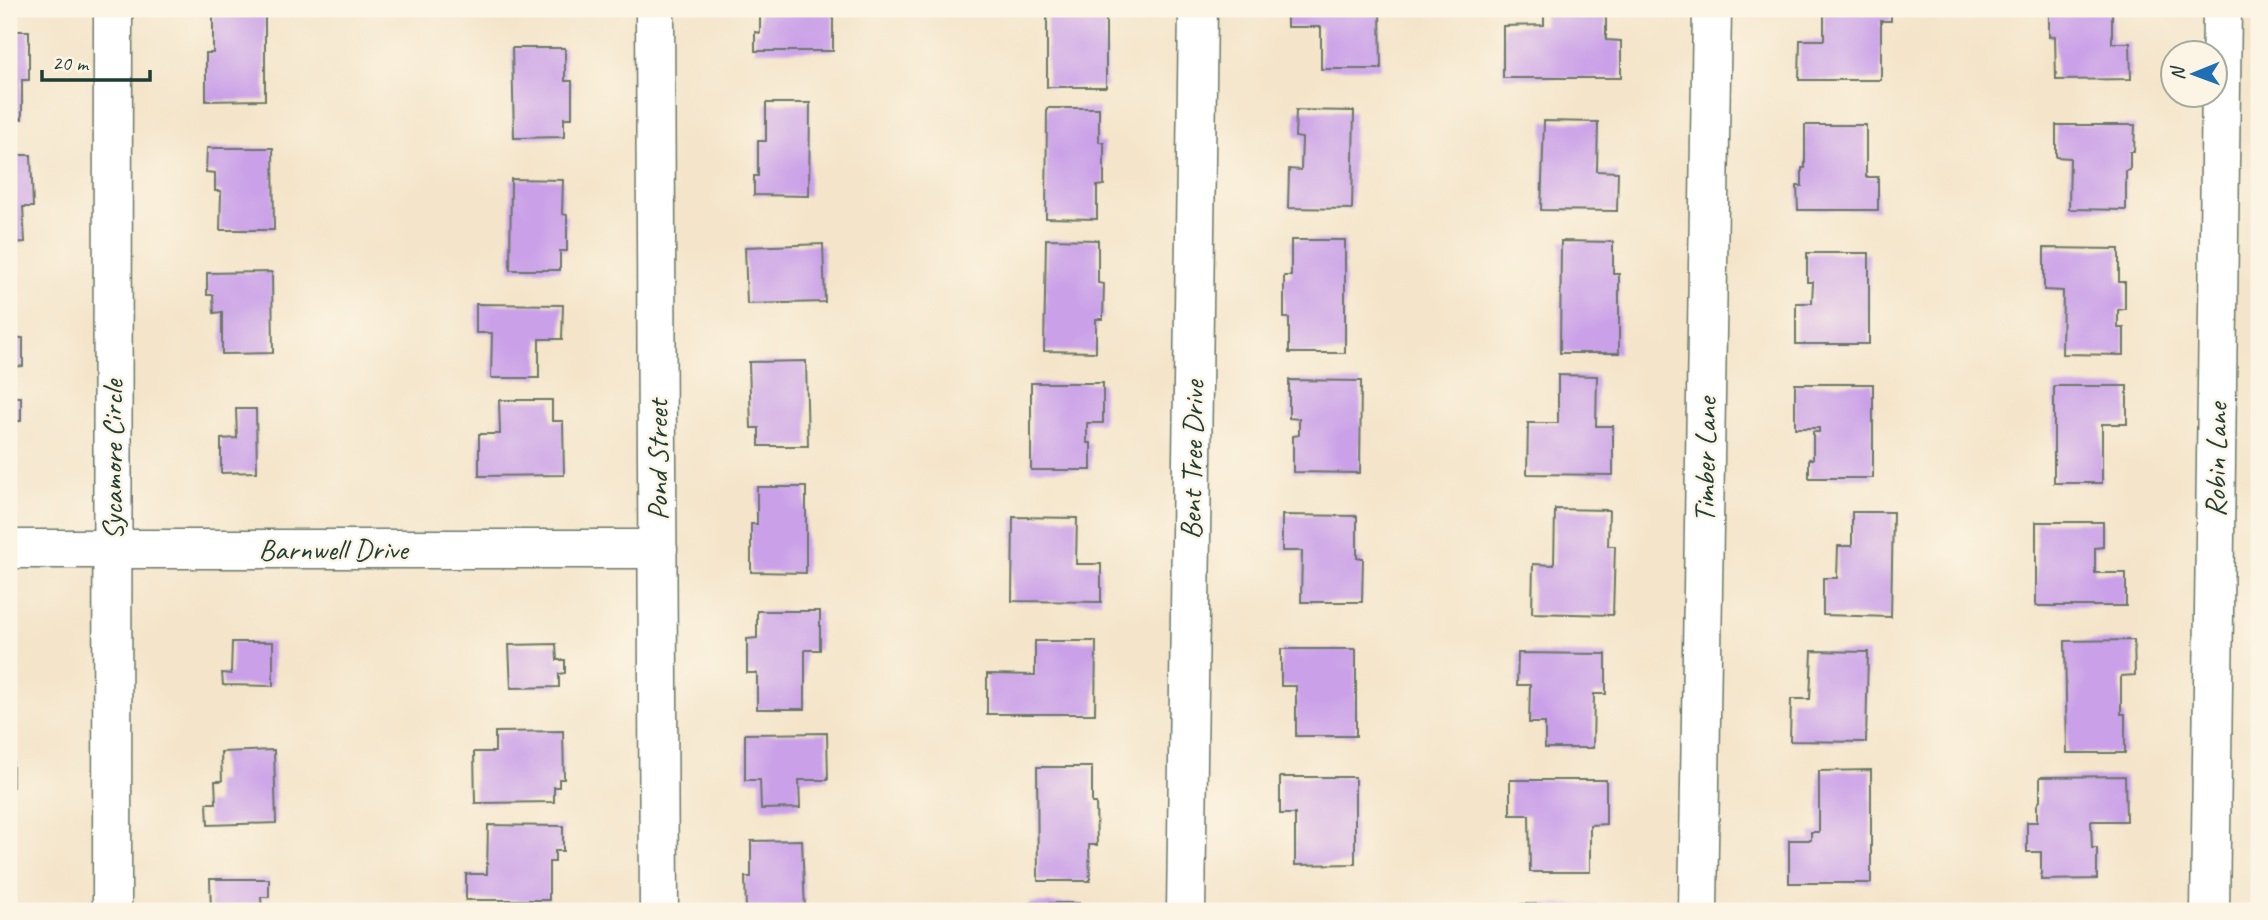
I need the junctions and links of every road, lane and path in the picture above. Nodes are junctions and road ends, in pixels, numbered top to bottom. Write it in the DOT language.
graph roads {
  1 [pos="113,9"];
  2 [pos="655,9"];
  3 [pos="1198,9"];
  4 [pos="1713,9"];
  5 [pos="2222,9"];
  6 [pos="9,549"];
  7 [pos="658,549"];
  8 [pos="112,550"];
  9 [pos="112,911"];
  10 [pos="659,911"];
  11 [pos="1186,911"];
  12 [pos="1698,911"];
  13 [pos="2210,911"];
  1 -- 8 [label="street, Sycamore Circle"];
  2 -- 7 [label="street, Pond Street"];
  3 -- 11 [label="street, Bent Tree Drive"];
  4 -- 12 [label="street, Timber Lane"];
  5 -- 13 [label="street, Robin Lane"];
  6 -- 8 [label="street, Barnwell Drive"];
  7 -- 8 [label="street, Barnwell Drive"];
  7 -- 10 [label="street, Pond Street"];
  8 -- 9 [label="street, Sycamore Circle"];
}
